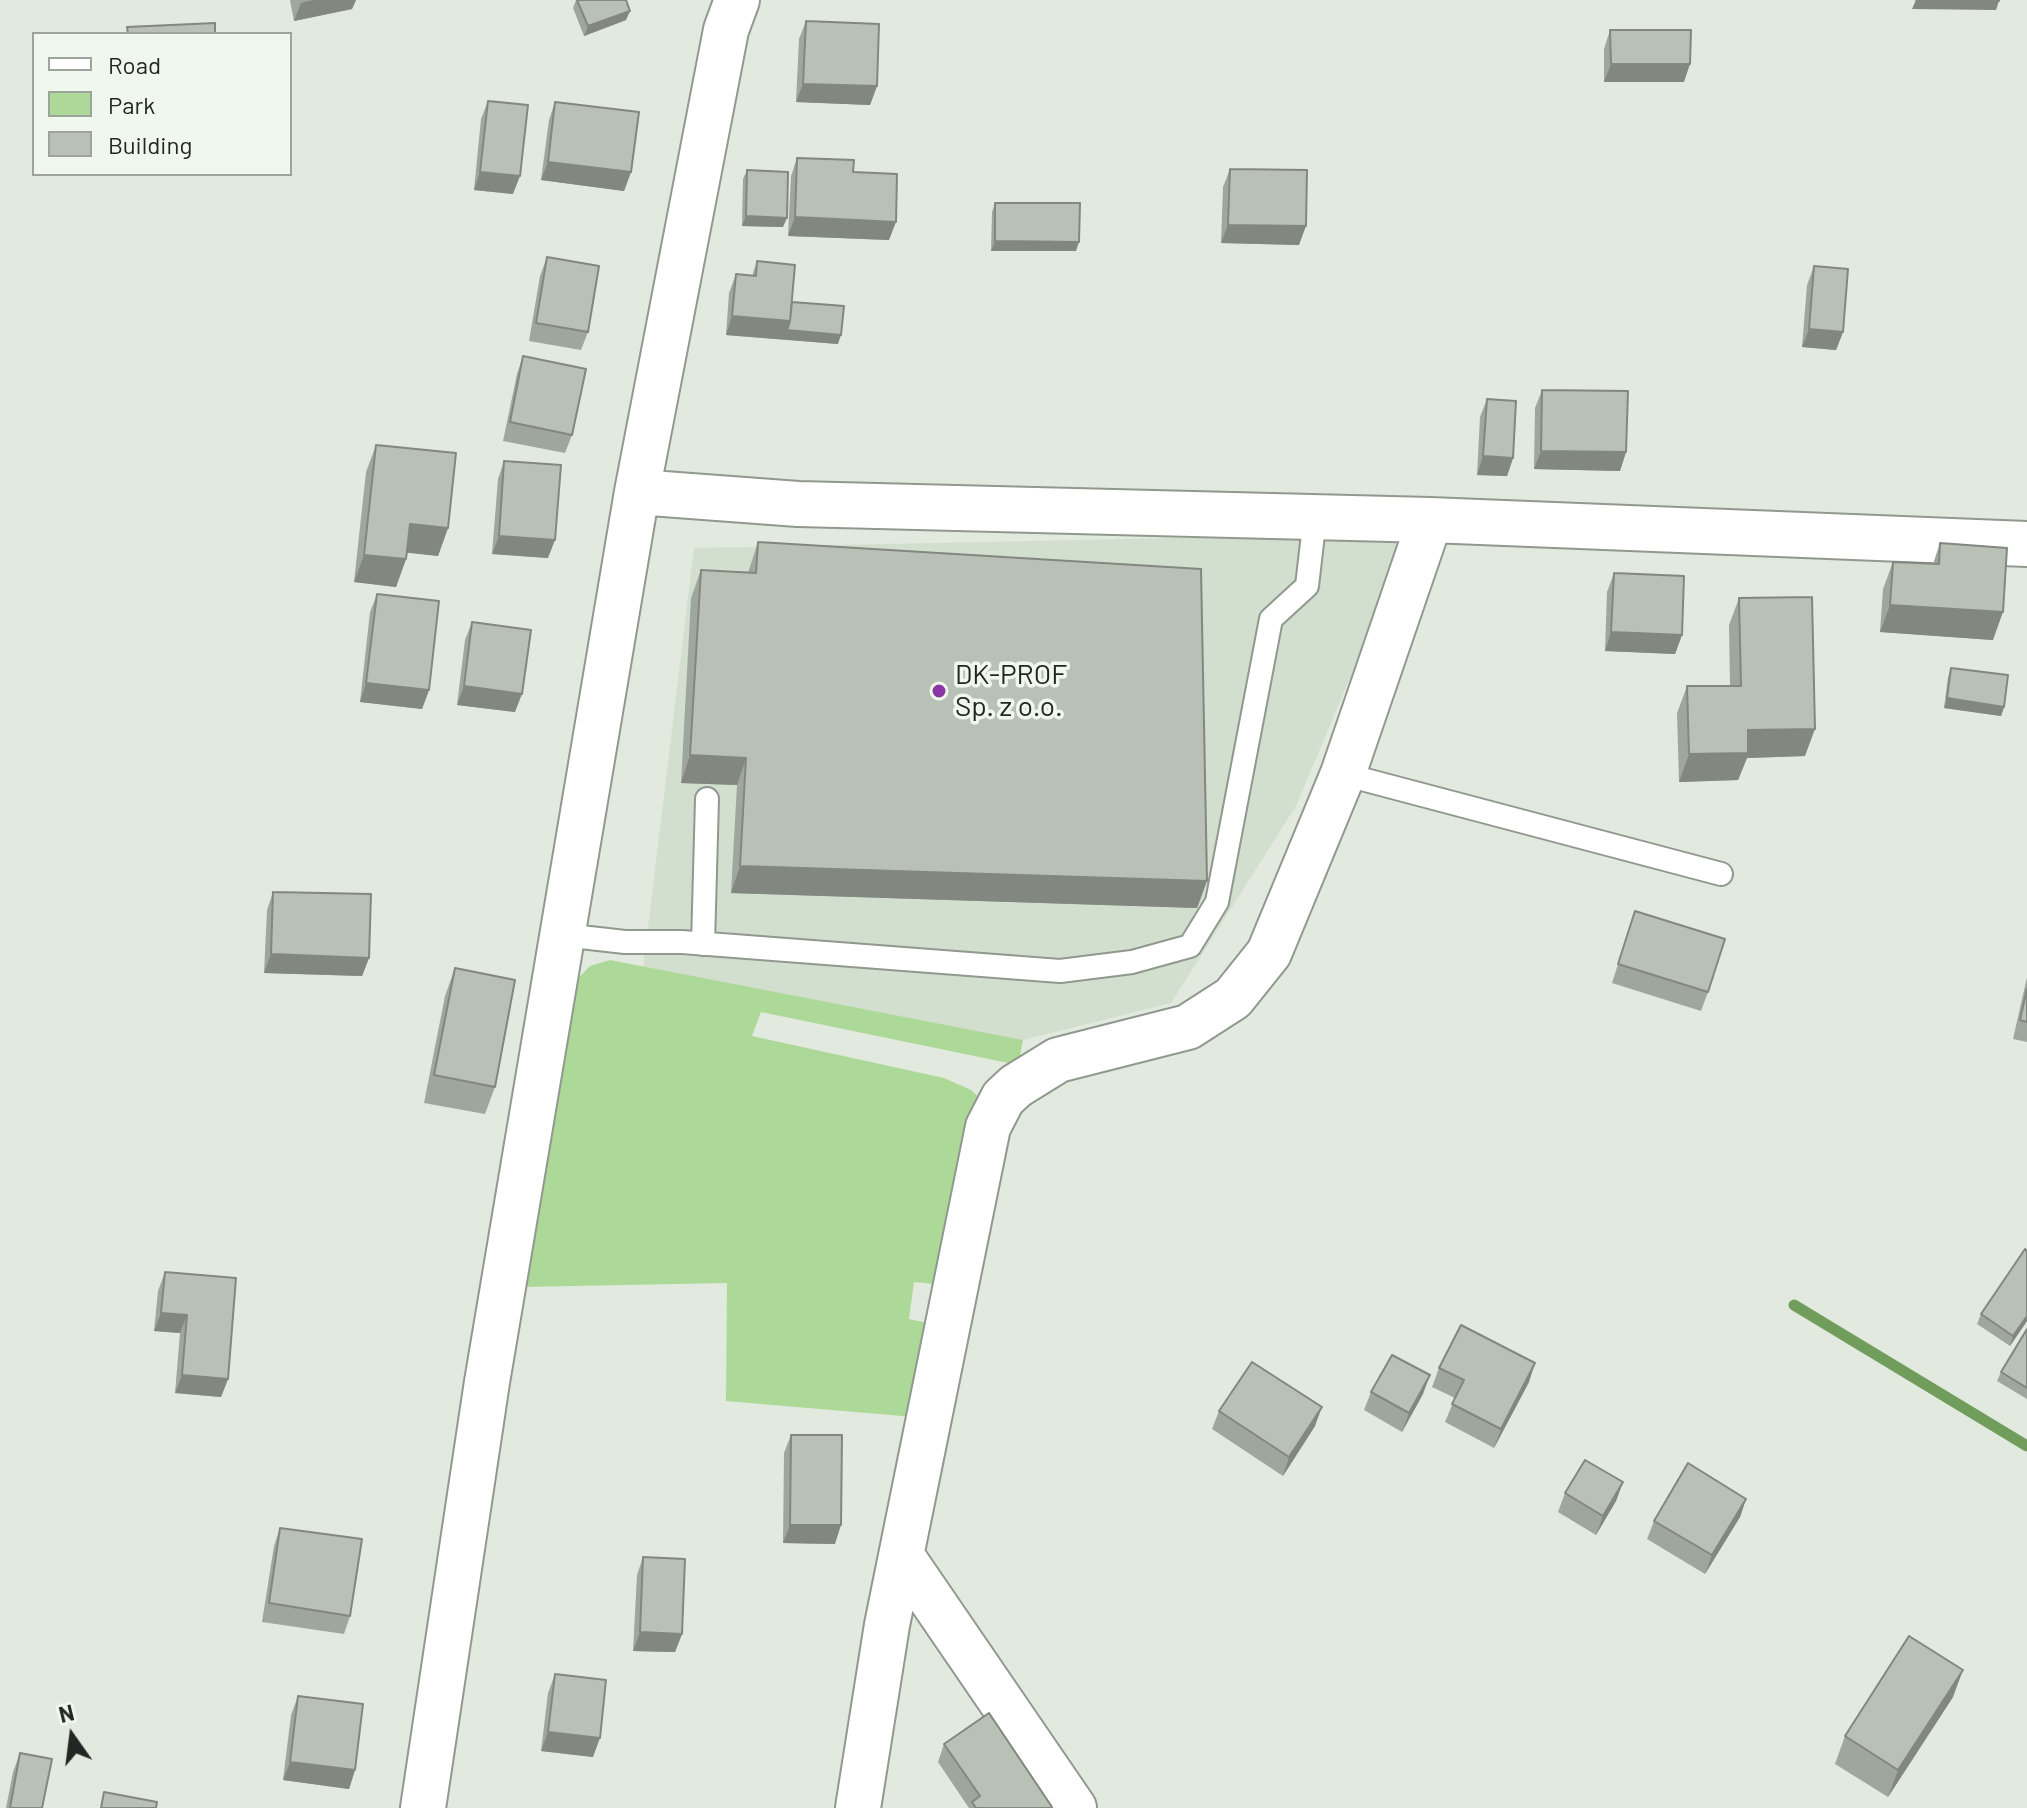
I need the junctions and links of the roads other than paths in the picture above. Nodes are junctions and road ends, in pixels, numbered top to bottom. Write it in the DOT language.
graph roads {
  1 [pos="737,0"];
  2 [pos="637,492"];
  3 [pos="1315,517"];
  4 [pos="1430,520"];
  5 [pos="2027,544"];
  6 [pos="1343,774"];
  7 [pos="707,799"];
  8 [pos="1721,874"];
  9 [pos="563,935"];
  10 [pos="703,944"];
  11 [pos="903,1558"];
  12 [pos="423,1808"];
  13 [pos="858,1808"];
  14 [pos="1074,1808"];
  1 -- 2 [label="street"];
  2 -- 3 [label="street"];
  2 -- 9 [label="street"];
  3 -- 4 [label="street"];
  3 -- 10 [label="lane"];
  4 -- 5 [label="street"];
  4 -- 6 [label="street"];
  6 -- 8 [label="lane"];
  6 -- 11 [label="street"];
  7 -- 10 [label="lane"];
  9 -- 10 [label="lane"];
  9 -- 12 [label="street"];
  11 -- 13 [label="street"];
  11 -- 14 [label="street"];
}
